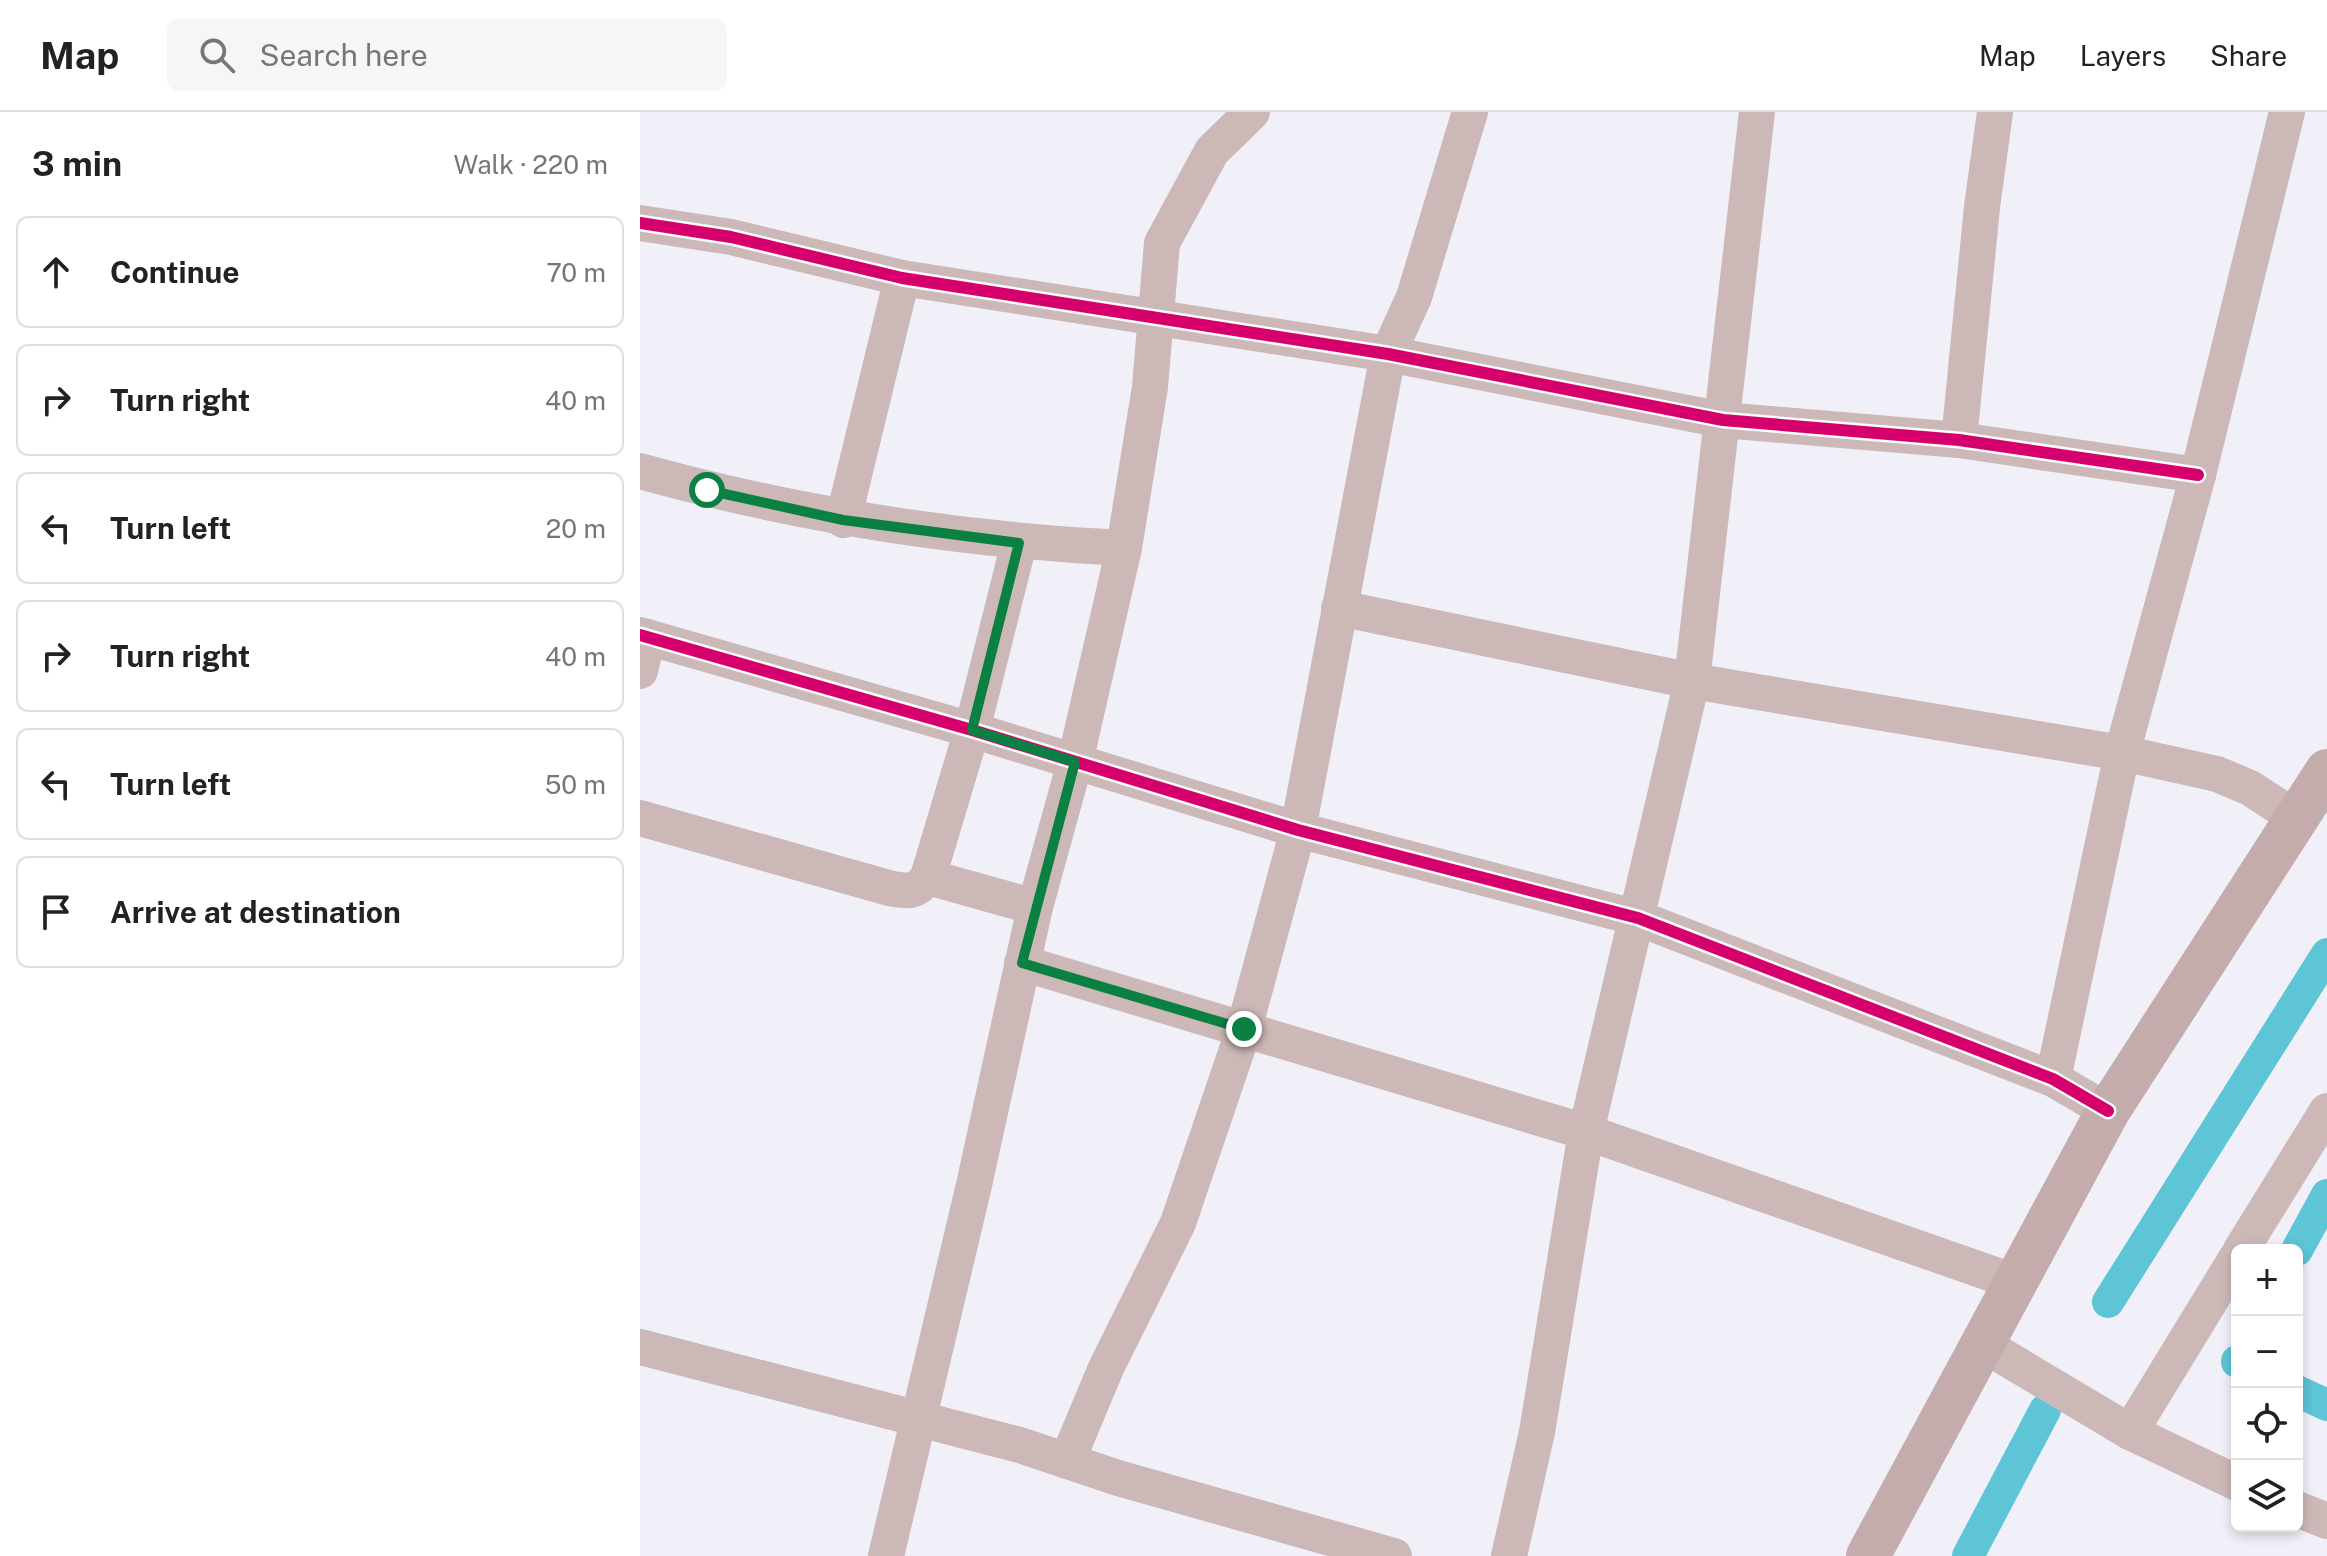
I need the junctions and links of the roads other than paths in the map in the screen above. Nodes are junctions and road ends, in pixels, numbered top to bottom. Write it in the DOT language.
graph roads {
  1 [pos="1252,112"];
  2 [pos="1470,112"];
  3 [pos="1757,112"];
  4 [pos="1995,112"];
  5 [pos="2287,112"];
  6 [pos="640,223"];
  7 [pos="902,278"];
  8 [pos="1158,318"];
  9 [pos="1388,354"];
  10 [pos="1723,420"];
  11 [pos="1959,440"];
  12 [pos="640,471"];
  13 [pos="2198,475"];
  14 [pos="843,520"];
  15 [pos="1019,543"];
  16 [pos="1124,548"];
  17 [pos="1339,608"];
  18 [pos="643,647"];
  19 [pos="1692,681"];
  20 [pos="972,730"];
  21 [pos="2122,753"];
  22 [pos="1075,762"];
  23 [pos="2327,771"];
  24 [pos="640,818"];
  25 [pos="2296,818"];
  26 [pos="1298,830"];
  27 [pos="928,877"];
  28 [pos="1035,907"];
  29 [pos="1638,918"];
  30 [pos="1022,963"];
  31 [pos="1244,1029"];
  32 [pos="2053,1079"];
  33 [pos="2108,1111"];
  34 [pos="2327,1111"];
  35 [pos="1586,1132"];
  36 [pos="2245,1244"];
  37 [pos="2231,1267"];
  38 [pos="2015,1282"];
  39 [pos="1984,1345"];
  40 [pos="640,1347"];
  41 [pos="916,1418"];
  42 [pos="2130,1432"];
  43 [pos="1067,1461"];
  44 [pos="2231,1480"];
  45 [pos="2303,1511"];
  46 [pos="2327,1521"];
  47 [pos="886,1556"];
  48 [pos="1394,1556"];
  49 [pos="1509,1556"];
  50 [pos="1868,1556"];
  1 -- 8 [label="street"];
  2 -- 9 [label="street"];
  3 -- 10 [label="street"];
  4 -- 11 [label="street"];
  5 -- 13 [label="street"];
  6 -- 7 [label="street"];
  7 -- 8 [label="street"];
  7 -- 14 [label="street"];
  8 -- 9 [label="street"];
  8 -- 16 [label="street"];
  9 -- 10 [label="street"];
  9 -- 17 [label="street"];
  10 -- 11 [label="street"];
  10 -- 19 [label="street"];
  11 -- 13 [label="street"];
  12 -- 14 [label="street"];
  13 -- 21 [label="street"];
  14 -- 15 [label="street"];
  15 -- 16 [label="street"];
  15 -- 20 [label="street"];
  16 -- 22 [label="street"];
  17 -- 19 [label="street"];
  17 -- 26 [label="street"];
  18 -- 20 [label="street"];
  19 -- 21 [label="street"];
  19 -- 29 [label="street"];
  20 -- 22 [label="street"];
  20 -- 27 [label="street"];
  21 -- 25 [label="street"];
  21 -- 32 [label="street"];
  22 -- 26 [label="street"];
  22 -- 28 [label="street"];
  23 -- 25 [label="street"];
  24 -- 27 [label="street"];
  25 -- 33 [label="street"];
  26 -- 29 [label="street"];
  26 -- 31 [label="street"];
  27 -- 28 [label="street"];
  28 -- 30 [label="street"];
  29 -- 32 [label="street"];
  29 -- 35 [label="street"];
  30 -- 31 [label="street"];
  30 -- 41 [label="street"];
  31 -- 35 [label="street"];
  31 -- 43 [label="street"];
  32 -- 33 [label="street"];
  33 -- 38 [label="street"];
  34 -- 36 [label="street"];
  35 -- 38 [label="street"];
  35 -- 49 [label="street"];
  37 -- 42 [label="street"];
  38 -- 39 [label="street"];
  39 -- 42 [label="street"];
  39 -- 50 [label="street"];
  40 -- 41 [label="street"];
  41 -- 43 [label="street"];
  41 -- 47 [label="street"];
  42 -- 44 [label="street"];
  43 -- 48 [label="street"];
  45 -- 46 [label="street"];
}
